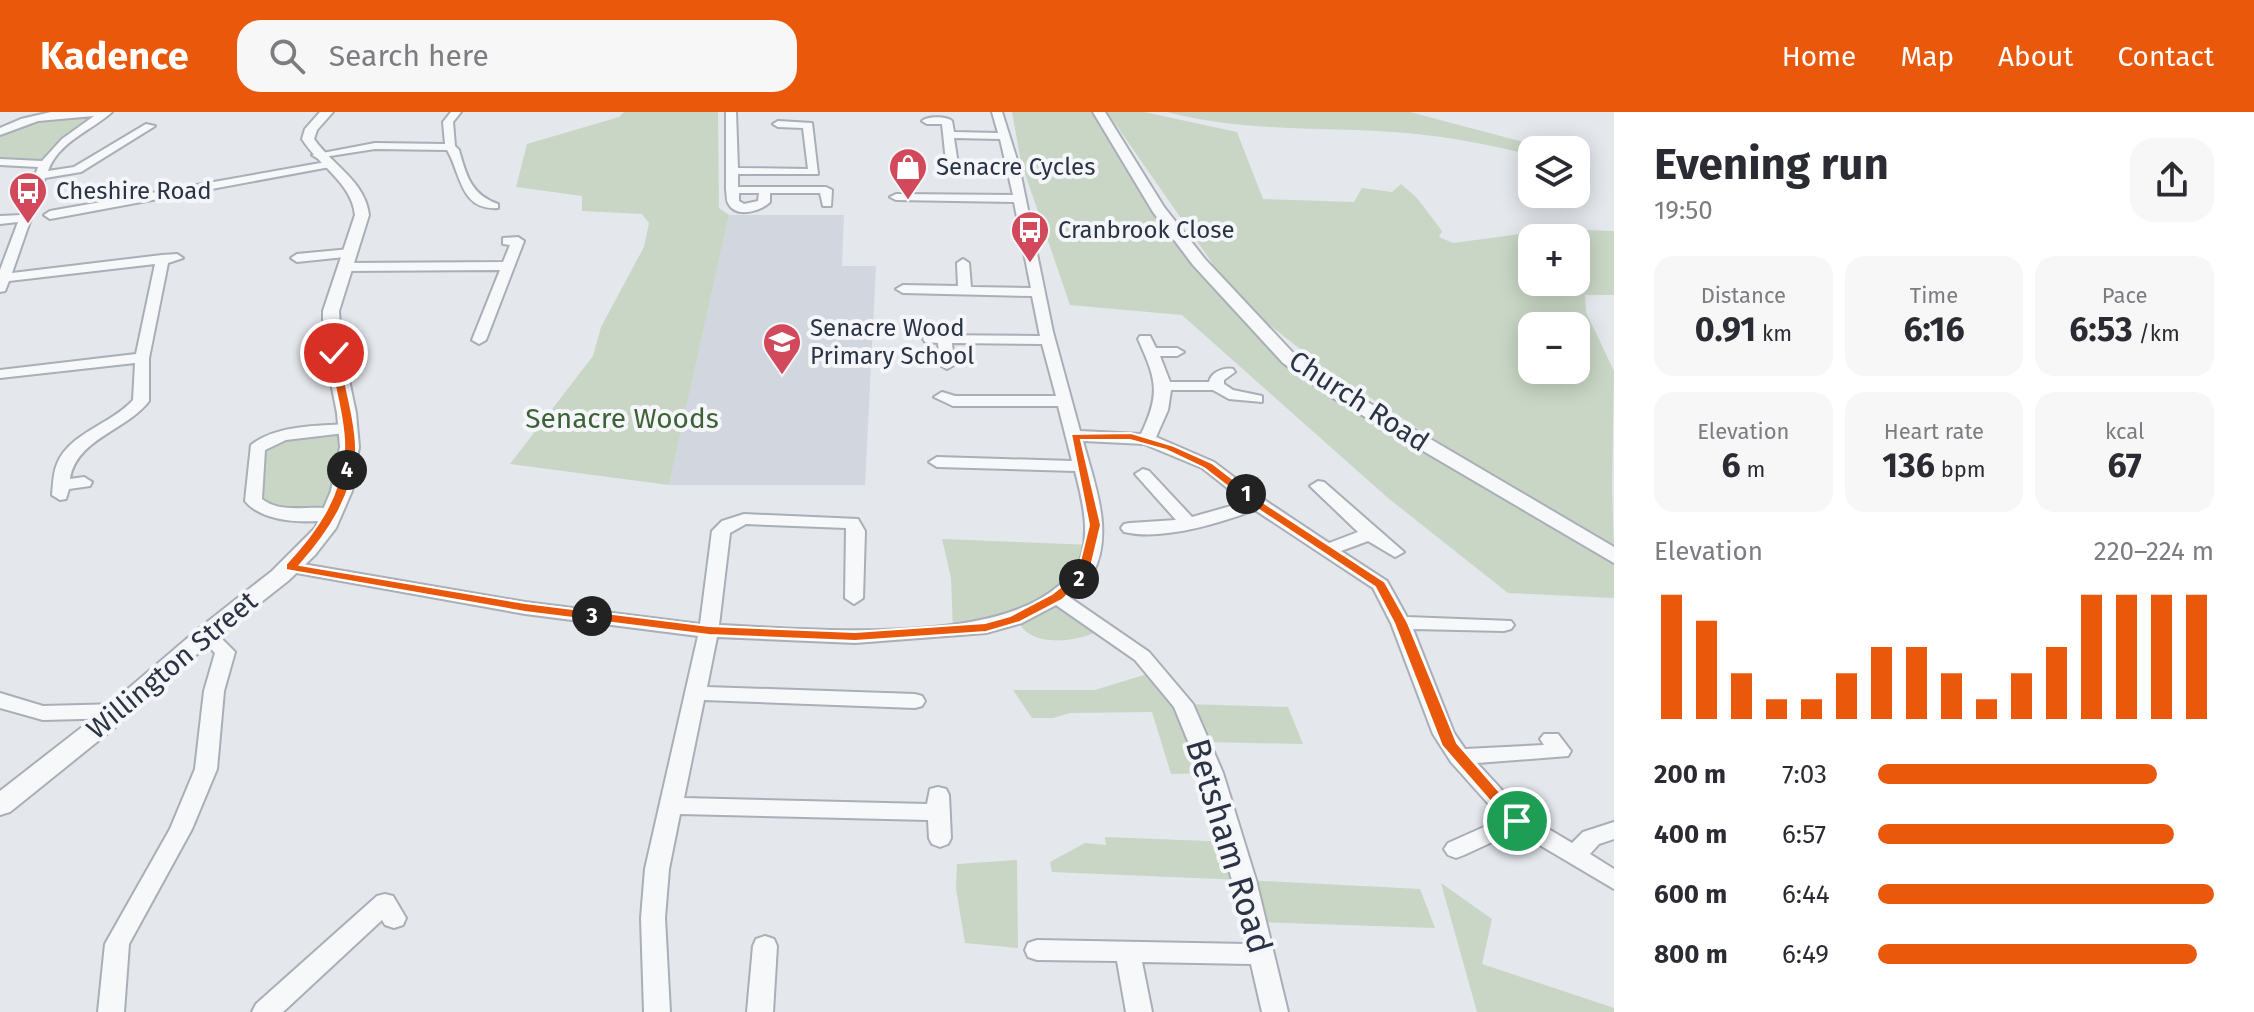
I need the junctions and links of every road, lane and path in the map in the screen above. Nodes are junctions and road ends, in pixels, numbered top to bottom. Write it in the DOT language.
graph roads {
  1 [pos="106,112"];
  2 [pos="327,112"];
  3 [pos="456,112"];
  4 [pos="731,112"];
  5 [pos="997,112"];
  6 [pos="1099,112"];
  7 [pos="927,121"];
  8 [pos="778,124"];
  9 [pos="142,129"];
  10 [pos="0,132"];
  11 [pos="949,135"];
  12 [pos="1003,136"];
  13 [pos="449,147"];
  14 [pos="321,160"];
  15 [pos="0,162"];
  16 [pos="43,170"];
  17 [pos="732,171"];
  18 [pos="953,171"];
  19 [pos="732,190"];
  20 [pos="765,190"];
  21 [pos="896,197"];
  22 [pos="1019,199"];
  23 [pos="827,204"];
  24 [pos="495,207"];
  25 [pos="25,218"];
  26 [pos="0,220"];
  27 [pos="39,224"];
  28 [pos="507,241"];
  29 [pos="297,258"];
  30 [pos="347,260"];
  31 [pos="963,263"];
  32 [pos="508,266"];
  33 [pos="2,283"];
  34 [pos="902,289"];
  35 [pos="965,290"];
  36 [pos="1038,292"];
  37 [pos="479,340"];
  38 [pos="1048,340"];
  39 [pos="1177,352"];
  40 [pos="142,358"];
  41 [pos="947,365"];
  42 [pos="1228,372"];
  43 [pos="0,374"];
  44 [pos="1165,386"];
  45 [pos="1216,386"];
  46 [pos="942,397"];
  47 [pos="1257,399"];
  48 [pos="1064,401"];
  49 [pos="347,429"];
  50 [pos="1075,436"];
  51 [pos="1147,439"];
  52 [pos="937,462"];
  53 [pos="1081,466"];
  54 [pos="1143,474"];
  55 [pos="84,482"];
  56 [pos="1318,486"];
  57 [pos="1257,503"];
  58 [pos="332,514"];
  59 [pos="1189,524"];
  60 [pos="1130,528"];
  61 [pos="1370,534"];
  62 [pos="1330,549"];
  63 [pos="1395,552"];
  64 [pos="1614,556"];
  65 [pos="291,567"];
  66 [pos="1057,597"];
  67 [pos="854,598"];
  68 [pos="1401,623"];
  69 [pos="1504,625"];
  70 [pos="709,631"];
  71 [pos="206,634"];
  72 [pos="697,693"];
  73 [pos="0,700"];
  74 [pos="915,701"];
  75 [pos="120,711"];
  76 [pos="1551,739"];
  77 [pos="1459,757"];
  78 [pos="0,805"];
  79 [pos="669,806"];
  80 [pos="1517,821"];
  81 [pos="1614,830"];
  82 [pos="940,838"];
  83 [pos="1456,849"];
  84 [pos="1574,856"];
  85 [pos="1614,880"];
  86 [pos="394,918"];
  87 [pos="765,946"];
  88 [pos="1037,950"];
  89 [pos="1128,951"];
  90 [pos="1262,954"];
  91 [pos="111,1012"];
  92 [pos="265,1012"];
  93 [pos="657,1012"];
  94 [pos="760,1012"];
  95 [pos="1139,1012"];
  96 [pos="1275,1012"];
  1 -- 10 [label="street"];
  1 -- 16 [label="street"];
  2 -- 14 [label="street"];
  3 -- 13 [label="street"];
  4 -- 17 [label="street"];
  5 -- 12 [label="street"];
  6 -- 64 [label="street, Church Road"];
  7 -- 11 [label="street"];
  8 -- 17 [label="street"];
  9 -- 16 [label="street"];
  11 -- 12 [label="street"];
  11 -- 18 [label="street"];
  12 -- 22 [label="street"];
  13 -- 14 [label="street"];
  13 -- 24 [label="street"];
  14 -- 27 [label="street"];
  14 -- 30 [label="street, Willington Street"];
  15 -- 16 [label="street"];
  16 -- 25 [label="street"];
  17 -- 19 [label="street"];
  19 -- 20 [label="street"];
  19 -- 20 [label="street"];
  20 -- 23 [label="street"];
  21 -- 22 [label="street"];
  22 -- 36 [label="street"];
  25 -- 26 [label="street"];
  25 -- 33 [label="street"];
  28 -- 32 [label="street"];
  29 -- 30 [label="street"];
  30 -- 32 [label="street"];
  30 -- 49 [label="street, Willington Street"];
  31 -- 35 [label="street"];
  32 -- 37 [label="street"];
  33 -- 40 [label="street"];
  34 -- 35 [label="street"];
  35 -- 36 [label="street"];
  36 -- 38 [label="street"];
  38 -- 41 [label="street"];
  38 -- 48 [label="street"];
  39 -- 44 [label="street"];
  40 -- 43 [label="street"];
  40 -- 55 [label="street"];
  42 -- 45 [label="street"];
  44 -- 45 [label="street"];
  44 -- 51 [label="street"];
  45 -- 47 [label="street"];
  46 -- 48 [label="street"];
  48 -- 50 [label="street"];
  49 -- 58 [label="street, Willington Street"];
  49 -- 58 [label="street"];
  50 -- 51 [label="street"];
  50 -- 53 [label="street"];
  51 -- 57 [label="street"];
  52 -- 53 [label="street"];
  53 -- 66 [label="street"];
  54 -- 59 [label="street"];
  56 -- 61 [label="street"];
  57 -- 59 [label="street"];
  57 -- 62 [label="street"];
  58 -- 65 [label="street, Willington Street"];
  59 -- 60 [label="street"];
  61 -- 62 [label="street"];
  61 -- 63 [label="street"];
  62 -- 68 [label="street"];
  65 -- 70 [label="street"];
  65 -- 71 [label="street, Willington Street"];
  66 -- 70 [label="street"];
  66 -- 90 [label="street, Betsham Road"];
  67 -- 70 [label="street"];
  68 -- 69 [label="street"];
  68 -- 77 [label="street"];
  70 -- 72 [label="street"];
  71 -- 75 [label="street, Willington Street"];
  71 -- 91 [label="street"];
  72 -- 74 [label="street"];
  72 -- 79 [label="street"];
  73 -- 75 [label="street"];
  75 -- 78 [label="street, Willington Street"];
  76 -- 77 [label="street"];
  77 -- 80 [label="street"];
  79 -- 82 [label="street"];
  79 -- 93 [label="street"];
  80 -- 83 [label="street"];
  80 -- 84 [label="street"];
  81 -- 84 [label="street"];
  84 -- 85 [label="street"];
  86 -- 92 [label="street"];
  87 -- 94 [label="street"];
  88 -- 89 [label="street"];
  89 -- 90 [label="street"];
  89 -- 95 [label="street"];
  90 -- 96 [label="street, Betsham Road"];
}
